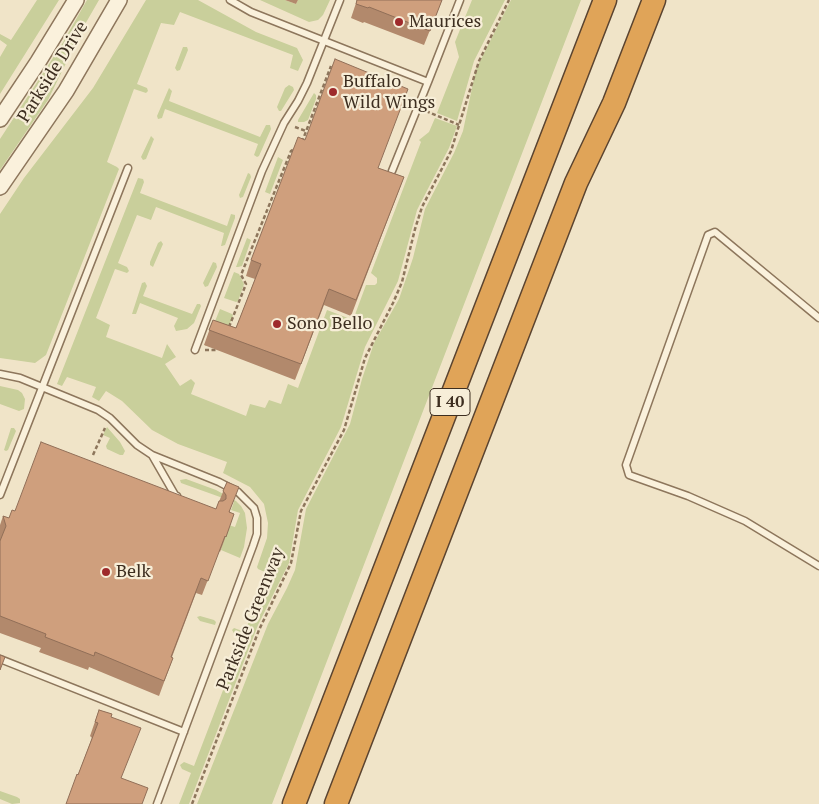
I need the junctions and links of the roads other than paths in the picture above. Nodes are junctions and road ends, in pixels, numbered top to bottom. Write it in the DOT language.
graph roads {
  1 [pos="76,0"];
  2 [pos="119,0"];
  3 [pos="230,0"];
  4 [pos="340,0"];
  5 [pos="460,0"];
  6 [pos="605,0"];
  7 [pos="654,0"];
  8 [pos="324,40"];
  9 [pos="428,82"];
  10 [pos="0,119"];
  11 [pos="128,168"];
  12 [pos="392,171"];
  13 [pos="0,187"];
  14 [pos="819,318"];
  15 [pos="195,350"];
  16 [pos="0,374"];
  17 [pos="42,388"];
  18 [pos="152,455"];
  19 [pos="0,495"];
  20 [pos="183,498"];
  21 [pos="819,566"];
  22 [pos="0,659"];
  23 [pos="184,732"];
  24 [pos="157,804"];
  25 [pos="294,804"];
  26 [pos="336,804"];
  1 -- 10 [label="street, Parkside Drive"];
  2 -- 13 [label="street, Parkside Drive"];
  3 -- 8 [label="lane"];
  4 -- 8 [label="lane"];
  5 -- 9 [label="lane"];
  6 -- 25 [label="highway, I 40"];
  7 -- 26 [label="highway, I 40"];
  8 -- 9 [label="lane"];
  8 -- 15 [label="lane"];
  9 -- 12 [label="lane"];
  11 -- 17 [label="lane"];
  14 -- 21 [label="lane"];
  16 -- 17 [label="lane"];
  17 -- 18 [label="lane"];
  17 -- 19 [label="lane"];
  18 -- 20 [label="lane"];
  18 -- 23 [label="lane"];
  22 -- 23 [label="lane"];
  23 -- 24 [label="lane"];
}
